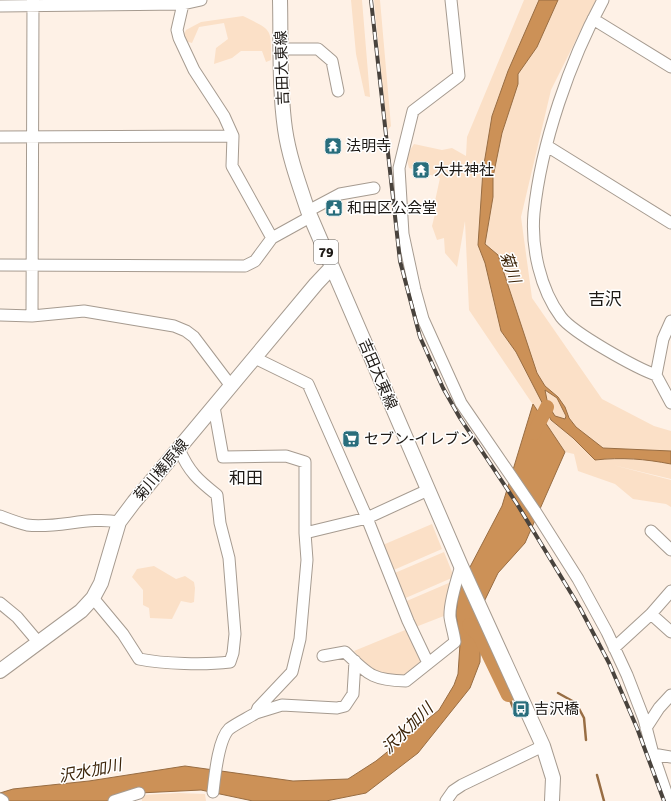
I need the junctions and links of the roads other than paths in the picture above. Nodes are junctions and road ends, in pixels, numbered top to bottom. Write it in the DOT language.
graph roads {
  1 [pos="201,0"];
  2 [pos="280,0"];
  3 [pos="451,0"];
  4 [pos="604,0"];
  5 [pos="33,3"];
  6 [pos="183,4"];
  7 [pos="0,6"];
  8 [pos="593,20"];
  9 [pos="281,49"];
  10 [pos="671,68"];
  11 [pos="338,91"];
  12 [pos="233,136"];
  13 [pos="0,137"];
  14 [pos="33,137"];
  15 [pos="547,146"];
  16 [pos="374,188"];
  17 [pos="309,214"];
  18 [pos="671,223"];
  19 [pos="272,238"];
  20 [pos="0,265"];
  21 [pos="34,266"];
  22 [pos="332,267"];
  23 [pos="0,315"];
  24 [pos="32,316"];
  25 [pos="671,321"];
  26 [pos="255,358"];
  27 [pos="656,375"];
  28 [pos="231,386"];
  29 [pos="671,403"];
  30 [pos="214,407"];
  31 [pos="179,449"];
  32 [pos="428,490"];
  33 [pos="0,516"];
  34 [pos="367,518"];
  35 [pos="120,522"];
  36 [pos="651,531"];
  37 [pos="304,533"];
  38 [pos="671,550"];
  39 [pos="462,568"];
  40 [pos="671,591"];
  41 [pos="93,598"];
  42 [pos="0,603"];
  43 [pos="651,614"];
  44 [pos="671,632"];
  45 [pos="39,643"];
  46 [pos="614,648"];
  47 [pos="323,656"];
  48 [pos="355,662"];
  49 [pos="428,663"];
  50 [pos="0,671"];
  51 [pos="671,695"];
  52 [pos="256,713"];
  53 [pos="646,728"];
  54 [pos="543,746"];
  55 [pos="653,754"];
  56 [pos="671,757"];
  57 [pos="213,791"];
  58 [pos="139,793"];
  59 [pos="0,799"];
  60 [pos="3,801"];
  61 [pos="114,801"];
  62 [pos="446,801"];
  63 [pos="552,801"];
  64 [pos="669,801"];
  1 -- 6 [label="street"];
  2 -- 9 [label="main road, 吉田大東線 / 79"];
  3 -- 46 [label="street"];
  4 -- 8 [label="street"];
  5 -- 6 [label="street"];
  5 -- 7 [label="street"];
  5 -- 14 [label="street"];
  6 -- 12 [label="street"];
  8 -- 10 [label="street"];
  8 -- 15 [label="street"];
  9 -- 11 [label="street"];
  9 -- 17 [label="main road, 吉田大東線 / 79"];
  12 -- 14 [label="street"];
  12 -- 19 [label="street"];
  13 -- 14 [label="street"];
  14 -- 21 [label="street"];
  15 -- 18 [label="street"];
  15 -- 27 [label="street"];
  16 -- 17 [label="street"];
  17 -- 19 [label="street"];
  17 -- 22 [label="main road, 吉田大東線 / 79"];
  19 -- 21 [label="street"];
  20 -- 21 [label="street"];
  21 -- 24 [label="street"];
  22 -- 26 [label="main road, 菊川榛原線"];
  22 -- 32 [label="main road, 吉田大東線 / 79"];
  23 -- 24 [label="street"];
  24 -- 28 [label="street"];
  25 -- 27 [label="street"];
  26 -- 28 [label="main road, 菊川榛原線"];
  26 -- 34 [label="street"];
  27 -- 29 [label="street"];
  28 -- 30 [label="main road, 菊川榛原線"];
  30 -- 31 [label="main road, 菊川榛原線"];
  30 -- 37 [label="street"];
  31 -- 35 [label="main road, 菊川榛原線"];
  31 -- 41 [label="street"];
  32 -- 34 [label="street"];
  32 -- 39 [label="main road, 吉田大東線 / 79"];
  33 -- 35 [label="street"];
  34 -- 37 [label="street"];
  34 -- 49 [label="street"];
  35 -- 41 [label="main road, 菊川榛原線"];
  36 -- 38 [label="street"];
  37 -- 52 [label="street"];
  39 -- 49 [label="street"];
  39 -- 54 [label="main road, 吉田大東線 / 79"];
  40 -- 43 [label="street"];
  41 -- 45 [label="main road, 菊川榛原線"];
  42 -- 45 [label="street"];
  43 -- 44 [label="street"];
  43 -- 46 [label="street"];
  45 -- 50 [label="main road, 菊川榛原線"];
  46 -- 53 [label="street"];
  47 -- 48 [label="street"];
  48 -- 49 [label="street"];
  48 -- 52 [label="street"];
  51 -- 53 [label="street"];
  52 -- 57 [label="street"];
  53 -- 55 [label="street"];
  54 -- 62 [label="street"];
  54 -- 63 [label="main road, 吉田大東線 / 79"];
  55 -- 56 [label="street"];
  55 -- 64 [label="street"];
  58 -- 61 [label="street"];
  59 -- 60 [label="street"];
}
